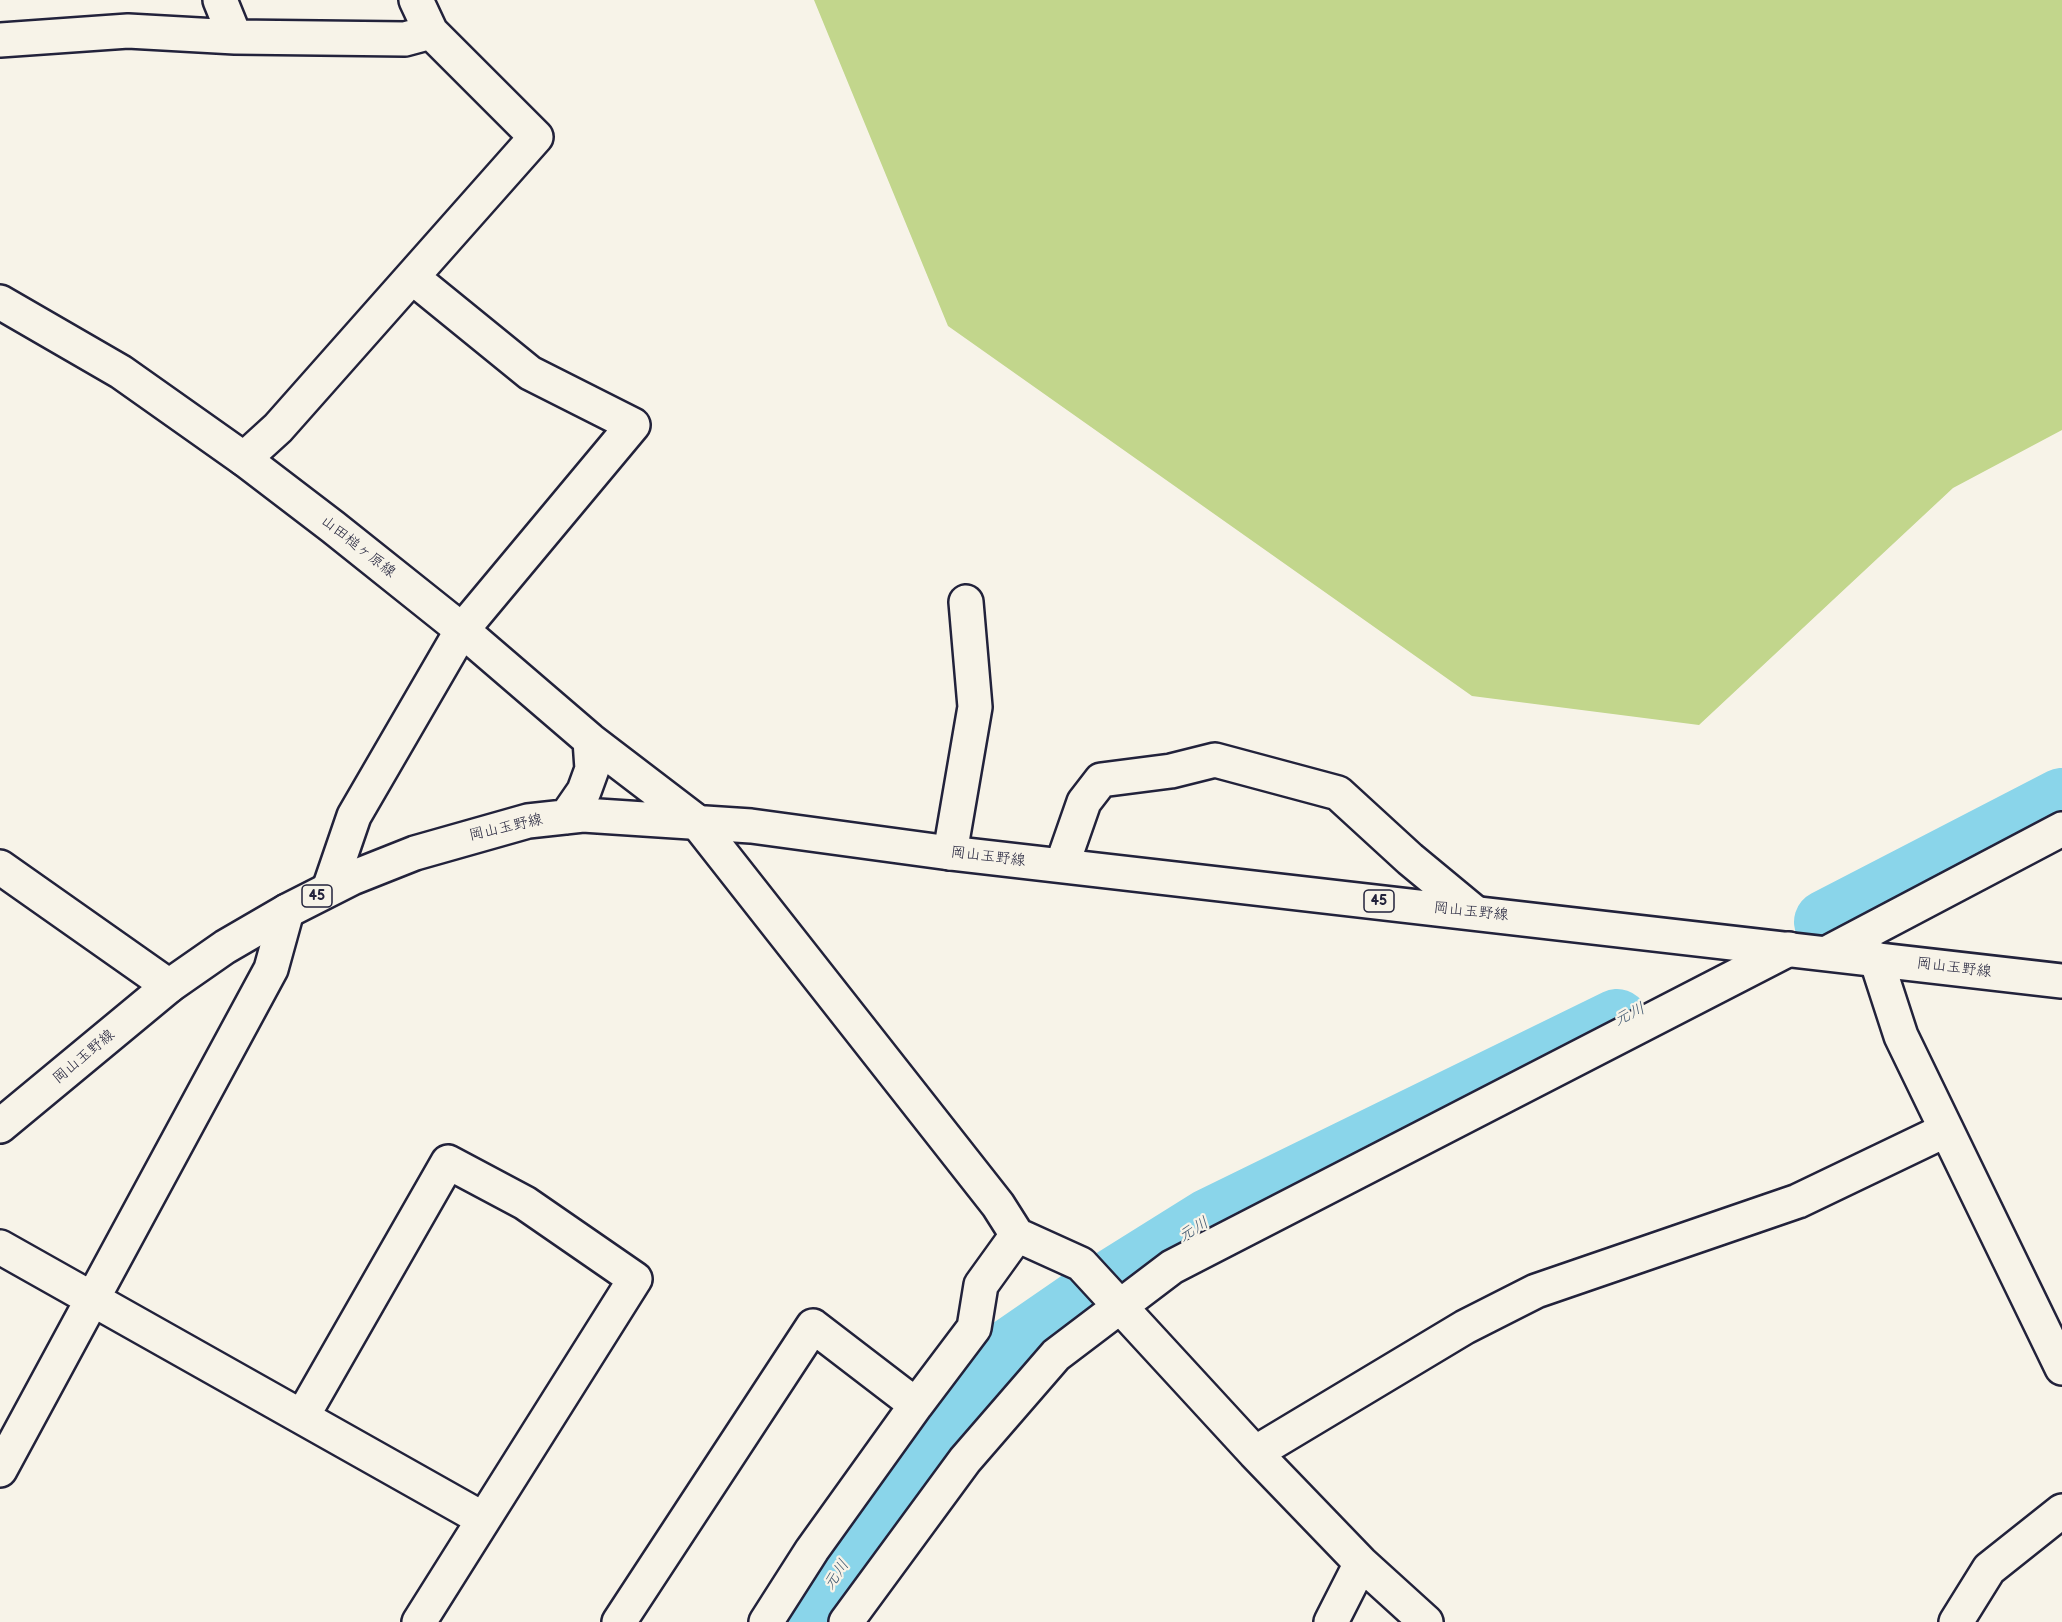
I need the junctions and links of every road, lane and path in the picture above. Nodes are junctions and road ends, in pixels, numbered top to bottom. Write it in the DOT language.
graph roads {
  1 [pos="220,0"];
  2 [pos="416,0"];
  3 [pos="431,32"];
  4 [pos="235,37"];
  5 [pos="0,40"];
  6 [pos="412,277"];
  7 [pos="0,302"];
  8 [pos="244,459"];
  9 [pos="966,602"];
  10 [pos="462,630"];
  11 [pos="590,740"];
  12 [pos="566,817"];
  13 [pos="696,821"];
  14 [pos="2062,829"];
  15 [pos="950,853"];
  16 [pos="1062,866"];
  17 [pos="0,867"];
  18 [pos="329,889"];
  19 [pos="287,911"];
  20 [pos="1474,912"];
  21 [pos="1789,949"];
  22 [pos="1827,953"];
  23 [pos="1876,959"];
  24 [pos="2062,981"];
  25 [pos="169,986"];
  26 [pos="0,1126"];
  27 [pos="1946,1130"];
  28 [pos="1017,1235"];
  29 [pos="0,1247"];
  30 [pos="1106,1291"];
  31 [pos="94,1300"];
  32 [pos="2062,1368"];
  33 [pos="916,1405"];
  34 [pos="302,1417"];
  35 [pos="1255,1453"];
  36 [pos="0,1470"];
  37 [pos="2062,1511"];
  38 [pos="483,1520"];
  39 [pos="1360,1563"];
  40 [pos="419,1622"];
  41 [pos="620,1622"];
  42 [pos="766,1622"];
  43 [pos="846,1622"];
  44 [pos="1331,1622"];
  45 [pos="1426,1622"];
  46 [pos="1956,1622"];
  1 -- 4 [label="street"];
  2 -- 3 [label="street"];
  3 -- 4 [label="street"];
  3 -- 6 [label="street"];
  4 -- 5 [label="street"];
  6 -- 8 [label="street"];
  6 -- 10 [label="street"];
  7 -- 8 [label="street, 山田槌ヶ原線"];
  8 -- 10 [label="street, 山田槌ヶ原線"];
  9 -- 15 [label="street"];
  10 -- 11 [label="street, 山田槌ヶ原線"];
  10 -- 18 [label="street"];
  11 -- 12 [label="street"];
  11 -- 13 [label="street, 山田槌ヶ原線"];
  12 -- 13 [label="street, 岡山玉野線 / 45"];
  12 -- 18 [label="street, 岡山玉野線 / 45"];
  13 -- 15 [label="street, 岡山玉野線 / 45"];
  13 -- 28 [label="street, 山田槌ヶ原線"];
  14 -- 22 [label="street"];
  15 -- 16 [label="street, 岡山玉野線 / 45"];
  16 -- 20 [label="street, 岡山玉野線 / 45"];
  16 -- 20 [label="street"];
  17 -- 25 [label="street"];
  18 -- 19 [label="street, 岡山玉野線 / 45"];
  19 -- 25 [label="street, 岡山玉野線 / 45"];
  19 -- 31 [label="street"];
  20 -- 21 [label="street, 岡山玉野線 / 45"];
  21 -- 22 [label="street, 岡山玉野線 / 45"];
  21 -- 30 [label="street"];
  22 -- 23 [label="street, 岡山玉野線 / 45"];
  23 -- 24 [label="street, 岡山玉野線 / 45"];
  23 -- 27 [label="street"];
  25 -- 26 [label="street, 岡山玉野線 / 45"];
  27 -- 32 [label="street"];
  27 -- 35 [label="street"];
  28 -- 30 [label="street"];
  28 -- 33 [label="street"];
  29 -- 31 [label="street"];
  30 -- 35 [label="street"];
  30 -- 43 [label="street"];
  31 -- 34 [label="street"];
  31 -- 36 [label="street"];
  33 -- 41 [label="street"];
  33 -- 42 [label="street"];
  34 -- 38 [label="street"];
  34 -- 38 [label="street"];
  35 -- 39 [label="street"];
  37 -- 46 [label="street"];
  38 -- 40 [label="street"];
  39 -- 44 [label="street"];
  39 -- 45 [label="street"];
}
